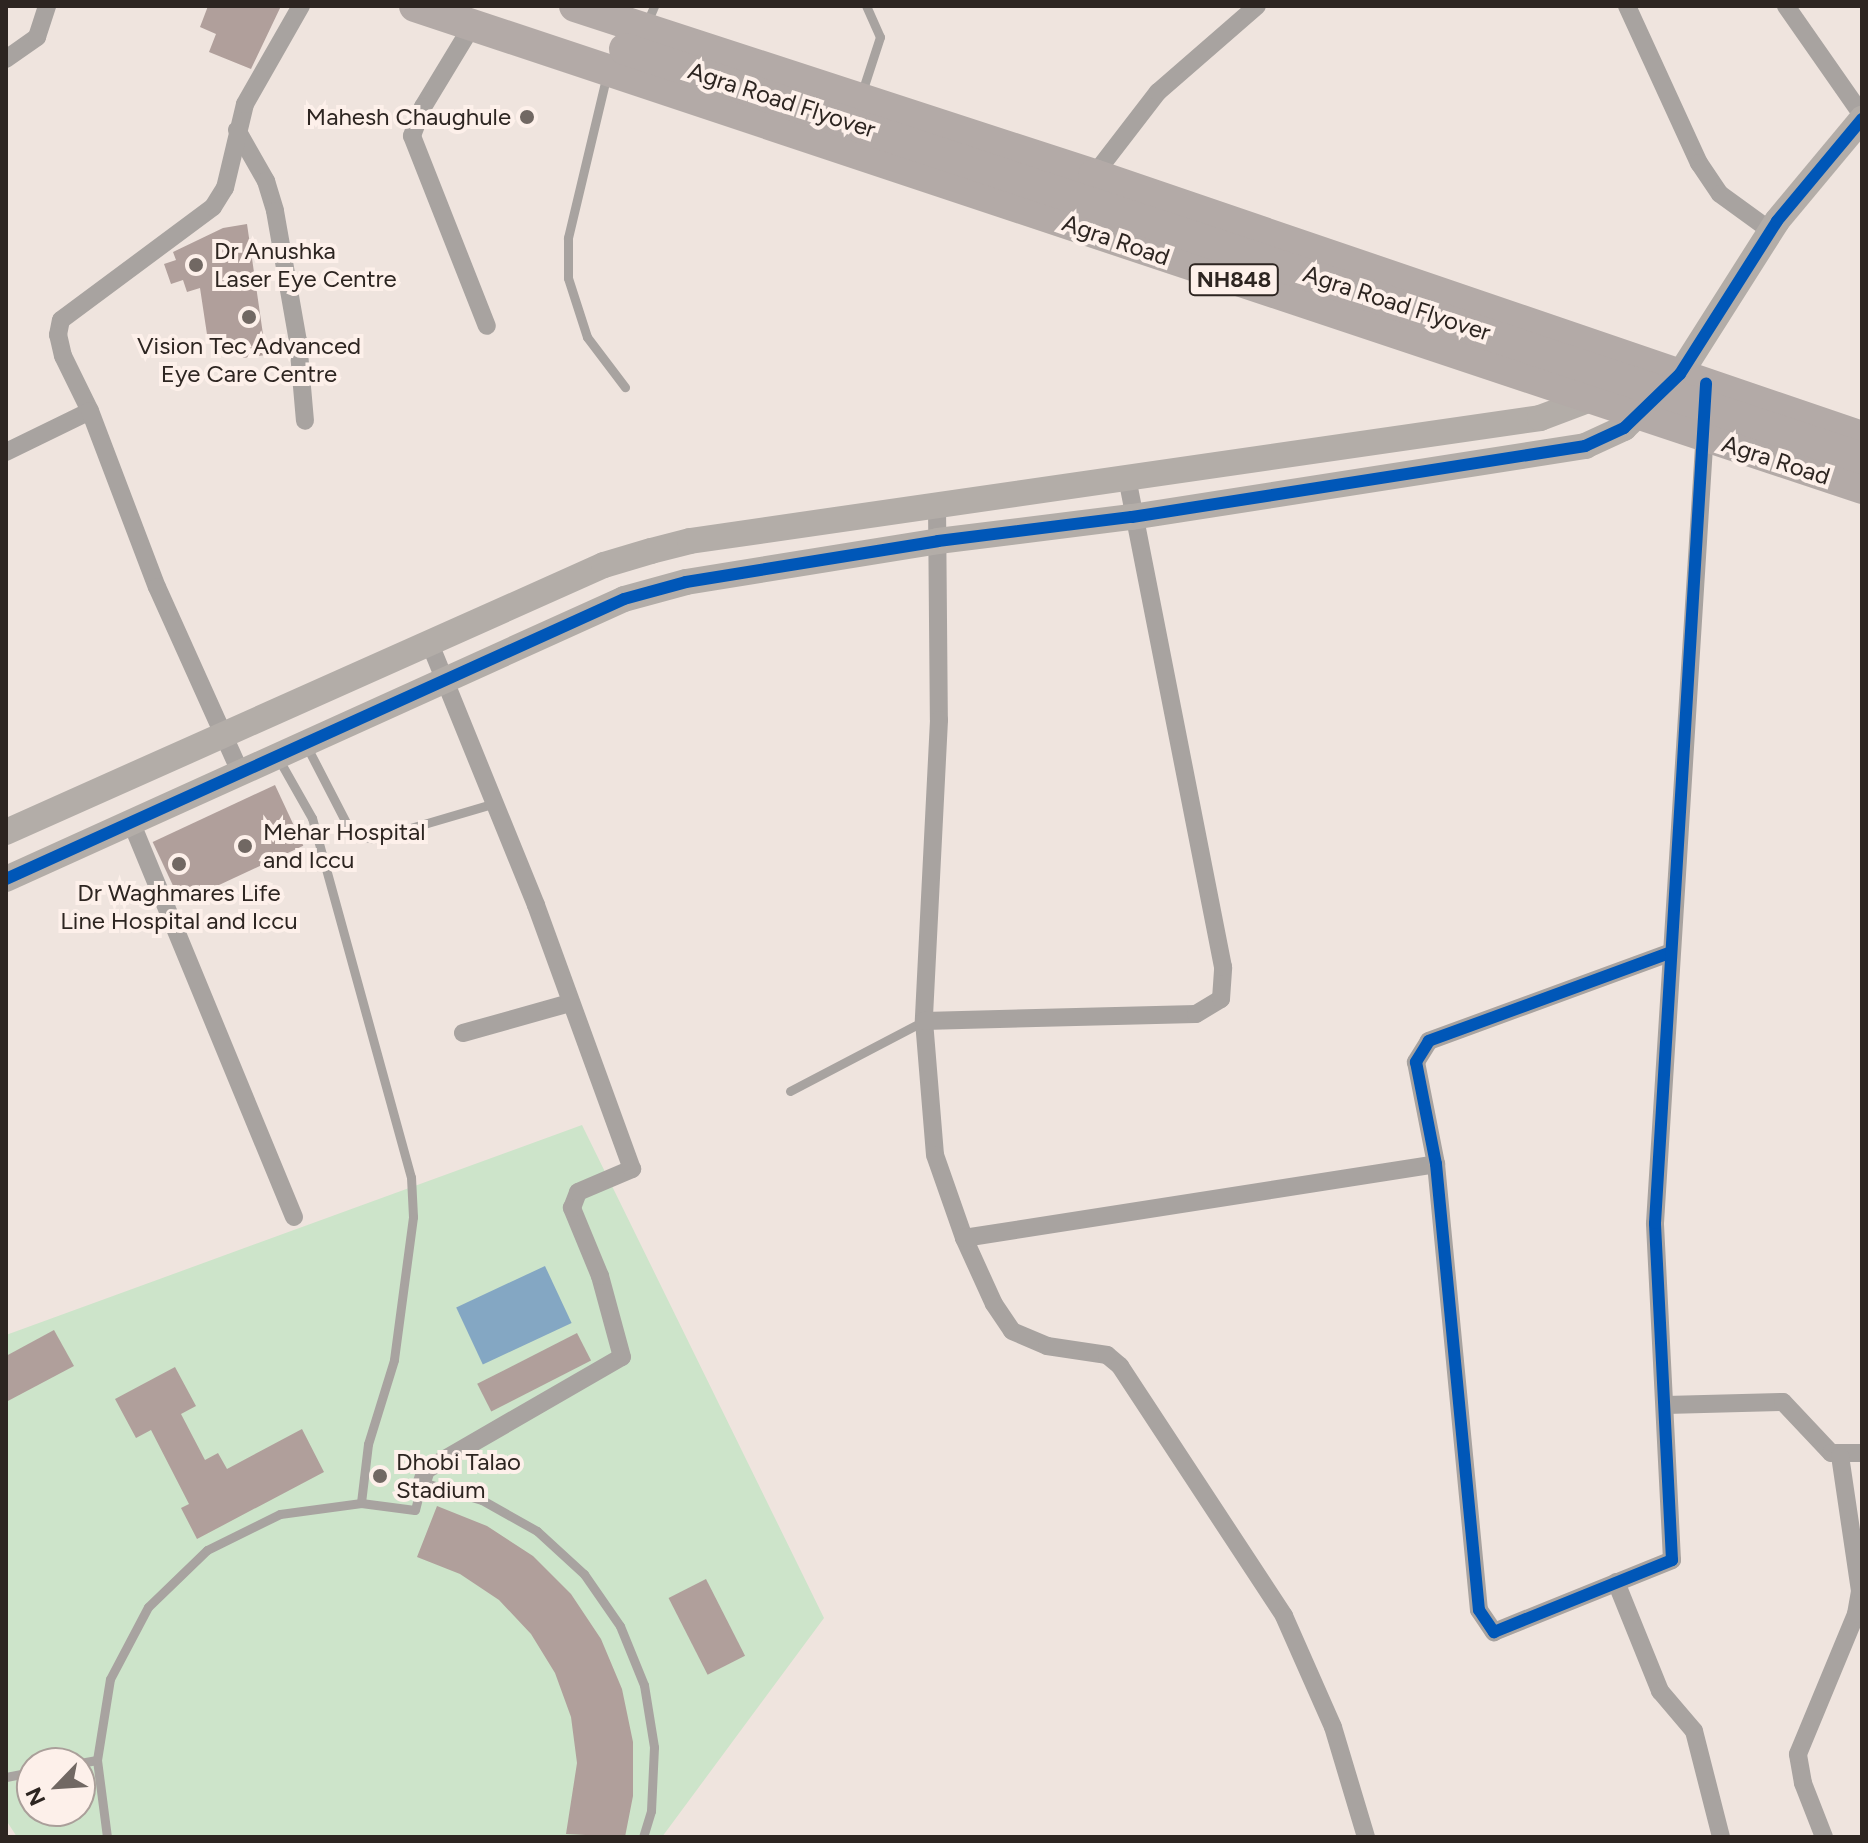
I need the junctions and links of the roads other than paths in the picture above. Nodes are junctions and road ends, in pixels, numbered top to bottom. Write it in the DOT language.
graph roads {
  1 [pos="47,6"];
  2 [pos="301,6"];
  3 [pos="415,6"];
  4 [pos="866,6"];
  5 [pos="1257,6"];
  6 [pos="1627,6"];
  7 [pos="1786,6"];
  8 [pos="576,8"];
  9 [pos="472,26"];
  10 [pos="629,39"];
  11 [pos="560,51"];
  12 [pos="6,59"];
  13 [pos="860,99"];
  14 [pos="1862,117"];
  15 [pos="237,130"];
  16 [pos="1094,175"];
  17 [pos="1771,231"];
  18 [pos="487,326"];
  19 [pos="1646,363"];
  20 [pos="1693,379"];
  21 [pos="625,387"];
  22 [pos="1595,401"];
  23 [pos="90,411"];
  24 [pos="1638,415"];
  25 [pos="305,421"];
  26 [pos="1705,437"];
  27 [pos="1862,437"];
  28 [pos="6,452"];
  29 [pos="1862,458"];
  30 [pos="1127,477"];
  31 [pos="1862,488"];
  32 [pos="937,505"];
  33 [pos="1132,517"];
  34 [pos="938,541"];
  35 [pos="430,644"];
  36 [pos="445,677"];
  37 [pos="224,739"];
  38 [pos="305,744"];
  39 [pos="278,758"];
  40 [pos="241,774"];
  41 [pos="495,803"];
  42 [pos="132,824"];
  43 [pos="6,832"];
  44 [pos="6,879"];
  45 [pos="1669,953"];
  46 [pos="570,1003"];
  47 [pos="924,1021"];
  48 [pos="463,1033"];
  49 [pos="790,1091"];
  50 [pos="1436,1164"];
  51 [pos="294,1217"];
  52 [pos="964,1238"];
  53 [pos="1666,1405"];
  54 [pos="1862,1453"];
  55 [pos="1840,1456"];
  56 [pos="422,1482"];
  57 [pos="361,1503"];
  58 [pos="1616,1582"];
  59 [pos="97,1760"];
  60 [pos="107,1837"];
  61 [pos="643,1837"];
  62 [pos="1366,1837"];
  63 [pos="1721,1837"];
  64 [pos="1824,1837"];
  1 -- 12 [label="street"];
  2 -- 15 [label="street"];
  3 -- 9 [label="highway, Agra Road / NH848"];
  4 -- 13 [label="lane"];
  5 -- 16 [label="street"];
  6 -- 17 [label="street"];
  7 -- 14 [label="street"];
  8 -- 10 [label="highway"];
  8 -- 11 [label="highway"];
  9 -- 11 [label="highway, Agra Road / NH848"];
  9 -- 18 [label="street"];
  10 -- 11 [label="highway, Agra Road / NH848"];
  10 -- 13 [label="highway, Agra Road / NH848"];
  10 -- 21 [label="lane"];
  10 -- 22 [label="highway, Agra Road / NH848"];
  10 -- 29 [label="highway, Agra Road Flyover, bridge"];
  13 -- 16 [label="highway, Agra Road / NH848"];
  14 -- 17 [label="street"];
  15 -- 23 [label="street"];
  15 -- 25 [label="street"];
  16 -- 19 [label="highway, Agra Road / NH848"];
  17 -- 20 [label="street"];
  19 -- 20 [label="highway, Agra Road / NH848"];
  19 -- 22 [label="street"];
  20 -- 24 [label="street"];
  20 -- 26 [label="street"];
  20 -- 27 [label="highway, Agra Road / NH848"];
  22 -- 24 [label="highway, Agra Road / NH848"];
  22 -- 30 [label="street"];
  23 -- 28 [label="street"];
  23 -- 37 [label="street"];
  24 -- 26 [label="highway, Agra Road / NH848"];
  24 -- 33 [label="street"];
  26 -- 31 [label="highway, Agra Road / NH848"];
  26 -- 45 [label="street"];
  30 -- 32 [label="street"];
  30 -- 33 [label="street"];
  32 -- 34 [label="street"];
  32 -- 35 [label="street"];
  33 -- 34 [label="street"];
  33 -- 47 [label="street"];
  34 -- 36 [label="street"];
  34 -- 47 [label="street"];
  35 -- 36 [label="street"];
  35 -- 37 [label="street"];
  36 -- 38 [label="street"];
  36 -- 41 [label="street"];
  37 -- 40 [label="street"];
  37 -- 43 [label="street"];
  38 -- 39 [label="street"];
  38 -- 41 [label="lane"];
  39 -- 40 [label="street"];
  39 -- 57 [label="lane"];
  40 -- 42 [label="street"];
  41 -- 46 [label="street"];
  42 -- 44 [label="street"];
  42 -- 51 [label="street"];
  45 -- 50 [label="street"];
  45 -- 53 [label="street"];
  46 -- 48 [label="street"];
  46 -- 56 [label="street"];
  47 -- 49 [label="lane"];
  47 -- 52 [label="street"];
  50 -- 52 [label="street"];
  50 -- 58 [label="street"];
  52 -- 62 [label="street"];
  53 -- 55 [label="street"];
  53 -- 58 [label="street"];
  54 -- 55 [label="street"];
  55 -- 64 [label="street"];
  56 -- 57 [label="lane"];
  56 -- 61 [label="lane"];
  57 -- 59 [label="lane"];
  58 -- 63 [label="street"];
  59 -- 60 [label="lane"];
}
